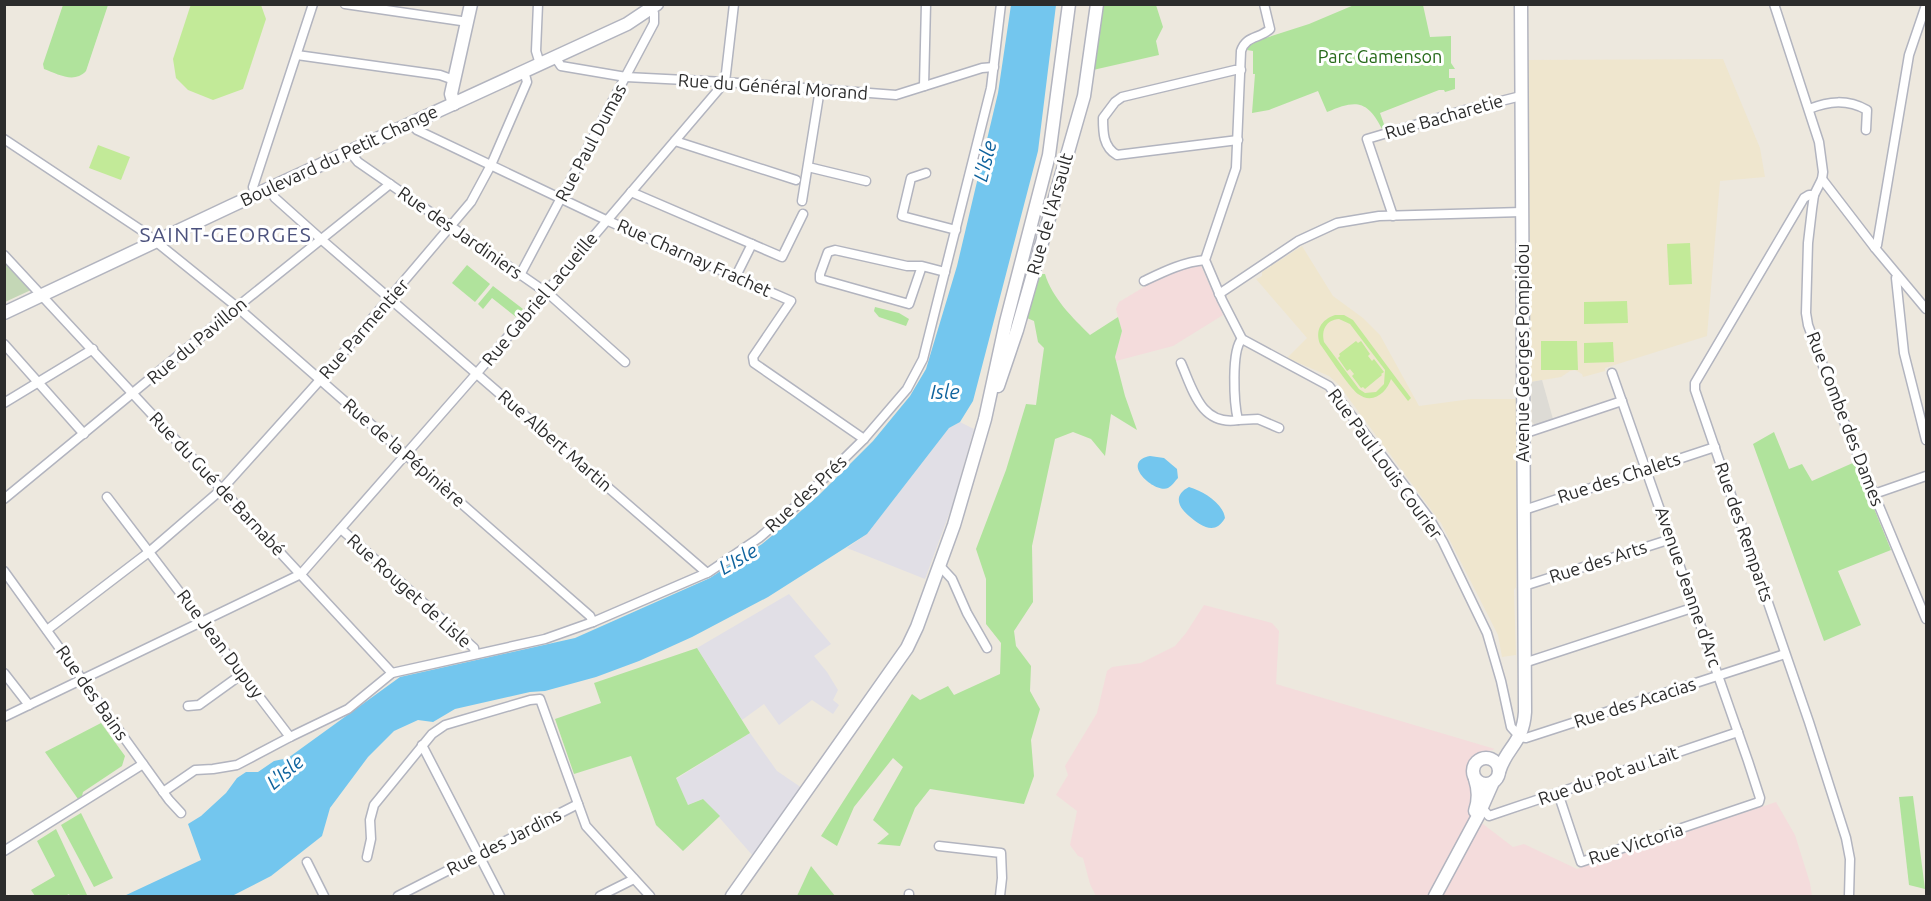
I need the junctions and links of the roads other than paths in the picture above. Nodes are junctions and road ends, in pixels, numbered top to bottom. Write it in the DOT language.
graph roads {
  1 [pos="313,4"];
  2 [pos="345,4"];
  3 [pos="471,4"];
  4 [pos="538,4"];
  5 [pos="734,4"];
  6 [pos="926,4"];
  7 [pos="1001,4"];
  8 [pos="1069,4"];
  9 [pos="1097,4"];
  10 [pos="1264,4"];
  11 [pos="1521,4"];
  12 [pos="1774,4"];
  13 [pos="1926,5"];
  14 [pos="654,7"];
  15 [pos="468,22"];
  16 [pos="297,55"];
  17 [pos="555,57"];
  18 [pos="540,64"];
  19 [pos="993,67"];
  20 [pos="1241,70"];
  21 [pos="524,71"];
  22 [pos="626,77"];
  23 [pos="454,80"];
  24 [pos="725,82"];
  25 [pos="924,86"];
  26 [pos="820,90"];
  27 [pos="1521,96"];
  28 [pos="454,104"];
  29 [pos="1809,109"];
  30 [pos="411,124"];
  31 [pos="1866,130"];
  32 [pos="4,139"];
  33 [pos="1238,140"];
  34 [pos="675,141"];
  35 [pos="349,151"];
  36 [pos="491,165"];
  37 [pos="808,167"];
  38 [pos="926,173"];
  39 [pos="1822,179"];
  40 [pos="796,180"];
  41 [pos="866,181"];
  42 [pos="390,184"];
  43 [pos="269,189"];
  44 [pos="631,192"];
  45 [pos="255,195"];
  46 [pos="1814,195"];
  47 [pos="562,198"];
  48 [pos="802,201"];
  49 [pos="1522,212"];
  50 [pos="803,214"];
  51 [pos="1393,216"];
  52 [pos="607,220"];
  53 [pos="452,226"];
  54 [pos="956,230"];
  55 [pos="322,240"];
  56 [pos="156,242"];
  57 [pos="752,244"];
  58 [pos="1875,248"];
  59 [pos="4,255"];
  60 [pos="1204,260"];
  61 [pos="922,266"];
  62 [pos="945,272"];
  63 [pos="520,274"];
  64 [pos="736,276"];
  65 [pos="1898,277"];
  66 [pos="1144,281"];
  67 [pos="545,292"];
  68 [pos="1220,294"];
  69 [pos="43,295"];
  70 [pos="391,298"];
  71 [pos="237,307"];
  72 [pos="1926,309"];
  73 [pos="4,313"];
  74 [pos="1012,334"];
  75 [pos="1242,339"];
  76 [pos="4,344"];
  77 [pos="93,349"];
  78 [pos="625,362"];
  79 [pos="1181,363"];
  80 [pos="477,373"];
  81 [pos="1612,373"];
  82 [pos="320,380"];
  83 [pos="38,382"];
  84 [pos="133,394"];
  85 [pos="1622,401"];
  86 [pos="4,403"];
  87 [pos="985,419"];
  88 [pos="1238,420"];
  89 [pos="1279,428"];
  90 [pos="84,434"];
  91 [pos="1523,434"];
  92 [pos="864,439"];
  93 [pos="1926,440"];
  94 [pos="1714,447"];
  95 [pos="406,454"];
  96 [pos="1647,469"];
  97 [pos="1926,476"];
  98 [pos="222,489"];
  99 [pos="1874,494"];
  100 [pos="106,497"];
  101 [pos="4,499"];
  102 [pos="1524,510"];
  103 [pos="341,529"];
  104 [pos="1671,539"];
  105 [pos="149,552"];
  106 [pos="939,566"];
  107 [pos="707,573"];
  108 [pos="6,574"];
  109 [pos="301,574"];
  110 [pos="1524,586"];
  111 [pos="1695,607"];
  112 [pos="1926,619"];
  113 [pos="202,621"];
  114 [pos="593,622"];
  115 [pos="47,630"];
  116 [pos="987,648"];
  117 [pos="475,654"];
  118 [pos="1785,654"];
  119 [pos="1524,663"];
  120 [pos="4,673"];
  121 [pos="392,673"];
  122 [pos="242,674"];
  123 [pos="1718,675"];
  124 [pos="83,679"];
  125 [pos="29,705"];
  126 [pos="188,706"];
  127 [pos="4,717"];
  128 [pos="1738,732"];
  129 [pos="1517,735"];
  130 [pos="290,737"];
  131 [pos="422,746"];
  132 [pos="1490,759"];
  133 [pos="143,764"];
  134 [pos="1496,777"];
  135 [pos="1475,779"];
  136 [pos="163,792"];
  137 [pos="1558,793"];
  138 [pos="1759,802"];
  139 [pos="578,804"];
  140 [pos="1482,808"];
  141 [pos="181,813"];
  142 [pos="939,846"];
  143 [pos="4,851"];
  144 [pos="479,855"];
  145 [pos="367,857"];
  146 [pos="1454,859"];
  147 [pos="307,862"];
  148 [pos="634,879"];
  149 [pos="324,897"];
  150 [pos="399,897"];
  151 [pos="501,897"];
  152 [pos="600,897"];
  153 [pos="650,897"];
  154 [pos="732,897"];
  155 [pos="1000,897"];
  156 [pos="1435,897"];
  157 [pos="1849,897"];
  1 -- 16 [label="street"];
  2 -- 15 [label="street"];
  3 -- 15 [label="main road"];
  4 -- 18 [label="street"];
  5 -- 24 [label="street"];
  6 -- 25 [label="street"];
  7 -- 19 [label="street, Rue des Prés"];
  8 -- 74 [label="main road"];
  9 -- 74 [label="main road, Rue de l'Arsault"];
  10 -- 20 [label="street"];
  11 -- 27 [label="main road, Avenue Georges Pompidou"];
  12 -- 29 [label="street, Rue Combe des Dames"];
  13 -- 58 [label="street"];
  14 -- 17 [label="main road, Boulevard du Petit Change"];
  14 -- 22 [label="street, Rue Paul Dumas"];
  15 -- 23 [label="main road"];
  16 -- 23 [label="street"];
  16 -- 45 [label="street"];
  17 -- 18 [label="main road, Boulevard du Petit Change"];
  17 -- 22 [label="street, Rue du Général Morand"];
  18 -- 21 [label="main road, Boulevard du Petit Change"];
  19 -- 25 [label="street, Rue du Général Morand"];
  19 -- 54 [label="street, Rue des Prés"];
  20 -- 33 [label="street"];
  20 -- 33 [label="street"];
  21 -- 28 [label="main road, Boulevard du Petit Change"];
  21 -- 36 [label="street, Rue Parmentier"];
  22 -- 24 [label="street, Rue du Général Morand"];
  22 -- 47 [label="street, Rue Paul Dumas"];
  23 -- 28 [label="main road"];
  24 -- 26 [label="street, Rue du Général Morand"];
  24 -- 34 [label="street, Rue Gabriel Lacueille"];
  25 -- 26 [label="street, Rue du Général Morand"];
  26 -- 37 [label="street"];
  27 -- 49 [label="main road, Avenue Georges Pompidou"];
  27 -- 51 [label="street, Rue Bacharetie"];
  28 -- 30 [label="main road, Boulevard du Petit Change"];
  29 -- 31 [label="street"];
  29 -- 39 [label="street, Rue Combe des Dames"];
  30 -- 35 [label="main road, Boulevard du Petit Change"];
  30 -- 36 [label="street, Rue Charnay Frachet"];
  32 -- 56 [label="street, Rue de la Pépinière"];
  33 -- 60 [label="street"];
  34 -- 40 [label="street"];
  34 -- 44 [label="street, Rue Gabriel Lacueille"];
  35 -- 42 [label="street, Rue des Jardiniers"];
  35 -- 43 [label="main road, Boulevard du Petit Change"];
  36 -- 47 [label="street, Rue Charnay Frachet"];
  36 -- 53 [label="street, Rue Parmentier"];
  37 -- 41 [label="street"];
  37 -- 48 [label="street"];
  38 -- 54 [label="street"];
  39 -- 46 [label="street, Rue Combe des Dames"];
  39 -- 58 [label="street"];
  42 -- 53 [label="street, Rue des Jardiniers"];
  42 -- 55 [label="street, Rue du Pavillon"];
  43 -- 45 [label="main road, Boulevard du Petit Change"];
  43 -- 55 [label="street, Rue Albert Martin"];
  44 -- 52 [label="street, Rue Gabriel Lacueille"];
  44 -- 57 [label="street"];
  45 -- 56 [label="main road, Boulevard du Petit Change"];
  46 -- 94 [label="street, Rue des Remparts"];
  46 -- 99 [label="street, Rue Combe des Dames"];
  47 -- 52 [label="street, Rue Charnay Frachet"];
  47 -- 63 [label="street, Rue Paul Dumas"];
  49 -- 51 [label="street"];
  49 -- 91 [label="main road, Avenue Georges Pompidou"];
  50 -- 57 [label="street"];
  51 -- 68 [label="street"];
  52 -- 64 [label="street, Rue Charnay Frachet"];
  52 -- 67 [label="street, Rue Gabriel Lacueille"];
  53 -- 63 [label="street, Rue des Jardiniers"];
  53 -- 70 [label="street, Rue Parmentier"];
  54 -- 62 [label="street, Rue des Prés"];
  55 -- 70 [label="street, Rue Albert Martin"];
  55 -- 71 [label="street, Rue du Pavillon"];
  56 -- 69 [label="main road, Boulevard du Petit Change"];
  56 -- 71 [label="street, Rue de la Pépinière"];
  57 -- 64 [label="street"];
  58 -- 65 [label="street"];
  59 -- 69 [label="street, Rue du Gué de Barnabé"];
  60 -- 66 [label="street"];
  60 -- 68 [label="street"];
  61 -- 61 [label="street"];
  61 -- 62 [label="street"];
  62 -- 92 [label="street, Rue des Prés"];
  63 -- 67 [label="street, Rue des Jardiniers"];
  64 -- 92 [label="street, Rue Charnay Frachet"];
  65 -- 72 [label="street"];
  65 -- 93 [label="street"];
  67 -- 78 [label="street, Rue des Jardiniers"];
  67 -- 80 [label="street, Rue Gabriel Lacueille"];
  68 -- 75 [label="street"];
  69 -- 73 [label="main road, Boulevard du Petit Change"];
  69 -- 77 [label="street, Rue du Gué de Barnabé"];
  70 -- 80 [label="street, Rue Albert Martin"];
  70 -- 82 [label="street, Rue Parmentier"];
  71 -- 82 [label="street, Rue de la Pépinière"];
  71 -- 84 [label="street, Rue du Pavillon"];
  74 -- 87 [label="main road, Rue de l'Arsault"];
  74 -- 87 [label="main road"];
  75 -- 88 [label="street"];
  75 -- 129 [label="street, Rue Paul Louis Courier"];
  76 -- 83 [label="street"];
  77 -- 83 [label="street"];
  77 -- 84 [label="street, Rue du Gué de Barnabé"];
  79 -- 88 [label="street"];
  80 -- 95 [label="street, Rue Gabriel Lacueille"];
  80 -- 107 [label="street, Rue Albert Martin"];
  81 -- 85 [label="street, Avenue Jeanne d'Arc"];
  82 -- 95 [label="street, Rue de la Pépinière"];
  82 -- 98 [label="street, Rue Parmentier"];
  83 -- 86 [label="street"];
  83 -- 90 [label="street"];
  84 -- 90 [label="street, Rue du Pavillon"];
  84 -- 98 [label="street, Rue du Gué de Barnabé"];
  85 -- 91 [label="street"];
  85 -- 96 [label="street, Avenue Jeanne d'Arc"];
  87 -- 106 [label="main road"];
  88 -- 89 [label="street"];
  90 -- 101 [label="street, Rue du Pavillon"];
  91 -- 102 [label="main road, Avenue Georges Pompidou"];
  92 -- 107 [label="street, Rue des Prés"];
  94 -- 96 [label="street, Rue des Chalets"];
  94 -- 118 [label="street, Rue des Remparts"];
  95 -- 103 [label="street, Rue Gabriel Lacueille"];
  95 -- 114 [label="street, Rue de la Pépinière"];
  96 -- 102 [label="street, Rue des Chalets"];
  96 -- 104 [label="street, Avenue Jeanne d'Arc"];
  97 -- 99 [label="street"];
  98 -- 105 [label="street, Rue Parmentier"];
  98 -- 109 [label="street, Rue du Gué de Barnabé"];
  99 -- 112 [label="street, Rue Combe des Dames"];
  100 -- 105 [label="street, Rue Jean Dupuy"];
  102 -- 110 [label="main road, Avenue Georges Pompidou"];
  103 -- 109 [label="street, Rue Gabriel Lacueille"];
  103 -- 117 [label="street, Rue Rouget de Lisle"];
  104 -- 110 [label="street, Rue des Arts"];
  104 -- 111 [label="street, Avenue Jeanne d'Arc"];
  105 -- 113 [label="street, Rue Jean Dupuy"];
  105 -- 115 [label="street, Rue Parmentier"];
  106 -- 116 [label="street"];
  106 -- 154 [label="main road"];
  107 -- 114 [label="street, Rue des Prés"];
  108 -- 115 [label="street, Rue des Bains"];
  109 -- 113 [label="street"];
  109 -- 121 [label="street, Rue du Gué de Barnabé"];
  110 -- 119 [label="main road, Avenue Georges Pompidou"];
  111 -- 119 [label="street"];
  111 -- 123 [label="street, Avenue Jeanne d'Arc"];
  113 -- 122 [label="street, Rue Jean Dupuy"];
  113 -- 124 [label="street"];
  114 -- 117 [label="street, Rue des Prés"];
  115 -- 124 [label="street, Rue des Bains"];
  117 -- 121 [label="street, Rue des Prés"];
  118 -- 123 [label="street, Rue des Acacias"];
  118 -- 157 [label="street, Rue des Remparts"];
  119 -- 129 [label="main road, Avenue Georges Pompidou"];
  120 -- 125 [label="street"];
  121 -- 130 [label="street, Rue des Prés"];
  122 -- 126 [label="street"];
  122 -- 130 [label="street, Rue Jean Dupuy"];
  123 -- 128 [label="street, Avenue Jeanne d'Arc"];
  123 -- 129 [label="street, Rue des Acacias"];
  124 -- 125 [label="street"];
  124 -- 133 [label="street, Rue des Bains"];
  125 -- 127 [label="street"];
  128 -- 137 [label="street, Rue du Pot au Lait"];
  128 -- 138 [label="street, Avenue Jeanne d'Arc"];
  129 -- 132 [label="main road"];
  129 -- 134 [label="main road, Avenue Georges Pompidou"];
  130 -- 136 [label="street, Rue des Prés"];
  131 -- 139 [label="street"];
  131 -- 144 [label="street"];
  131 -- 145 [label="street"];
  132 -- 134 [label="main road"];
  132 -- 135 [label="main road"];
  133 -- 136 [label="street, Rue des Bains"];
  133 -- 143 [label="street"];
  134 -- 135 [label="main road"];
  134 -- 140 [label="main road, Avenue Georges Pompidou"];
  135 -- 146 [label="main road, Avenue Georges Pompidou"];
  136 -- 141 [label="street, Rue des Bains"];
  137 -- 138 [label="street, Rue Victoria"];
  137 -- 140 [label="street, Rue du Pot au Lait"];
  139 -- 144 [label="street, Rue des Jardins"];
  139 -- 148 [label="street"];
  140 -- 146 [label="main road, Avenue Georges Pompidou"];
  142 -- 155 [label="street"];
  144 -- 150 [label="street, Rue des Jardins"];
  144 -- 151 [label="street"];
  146 -- 156 [label="main road, Avenue Georges Pompidou"];
  147 -- 149 [label="street"];
  148 -- 152 [label="street"];
  148 -- 153 [label="street"];
}
